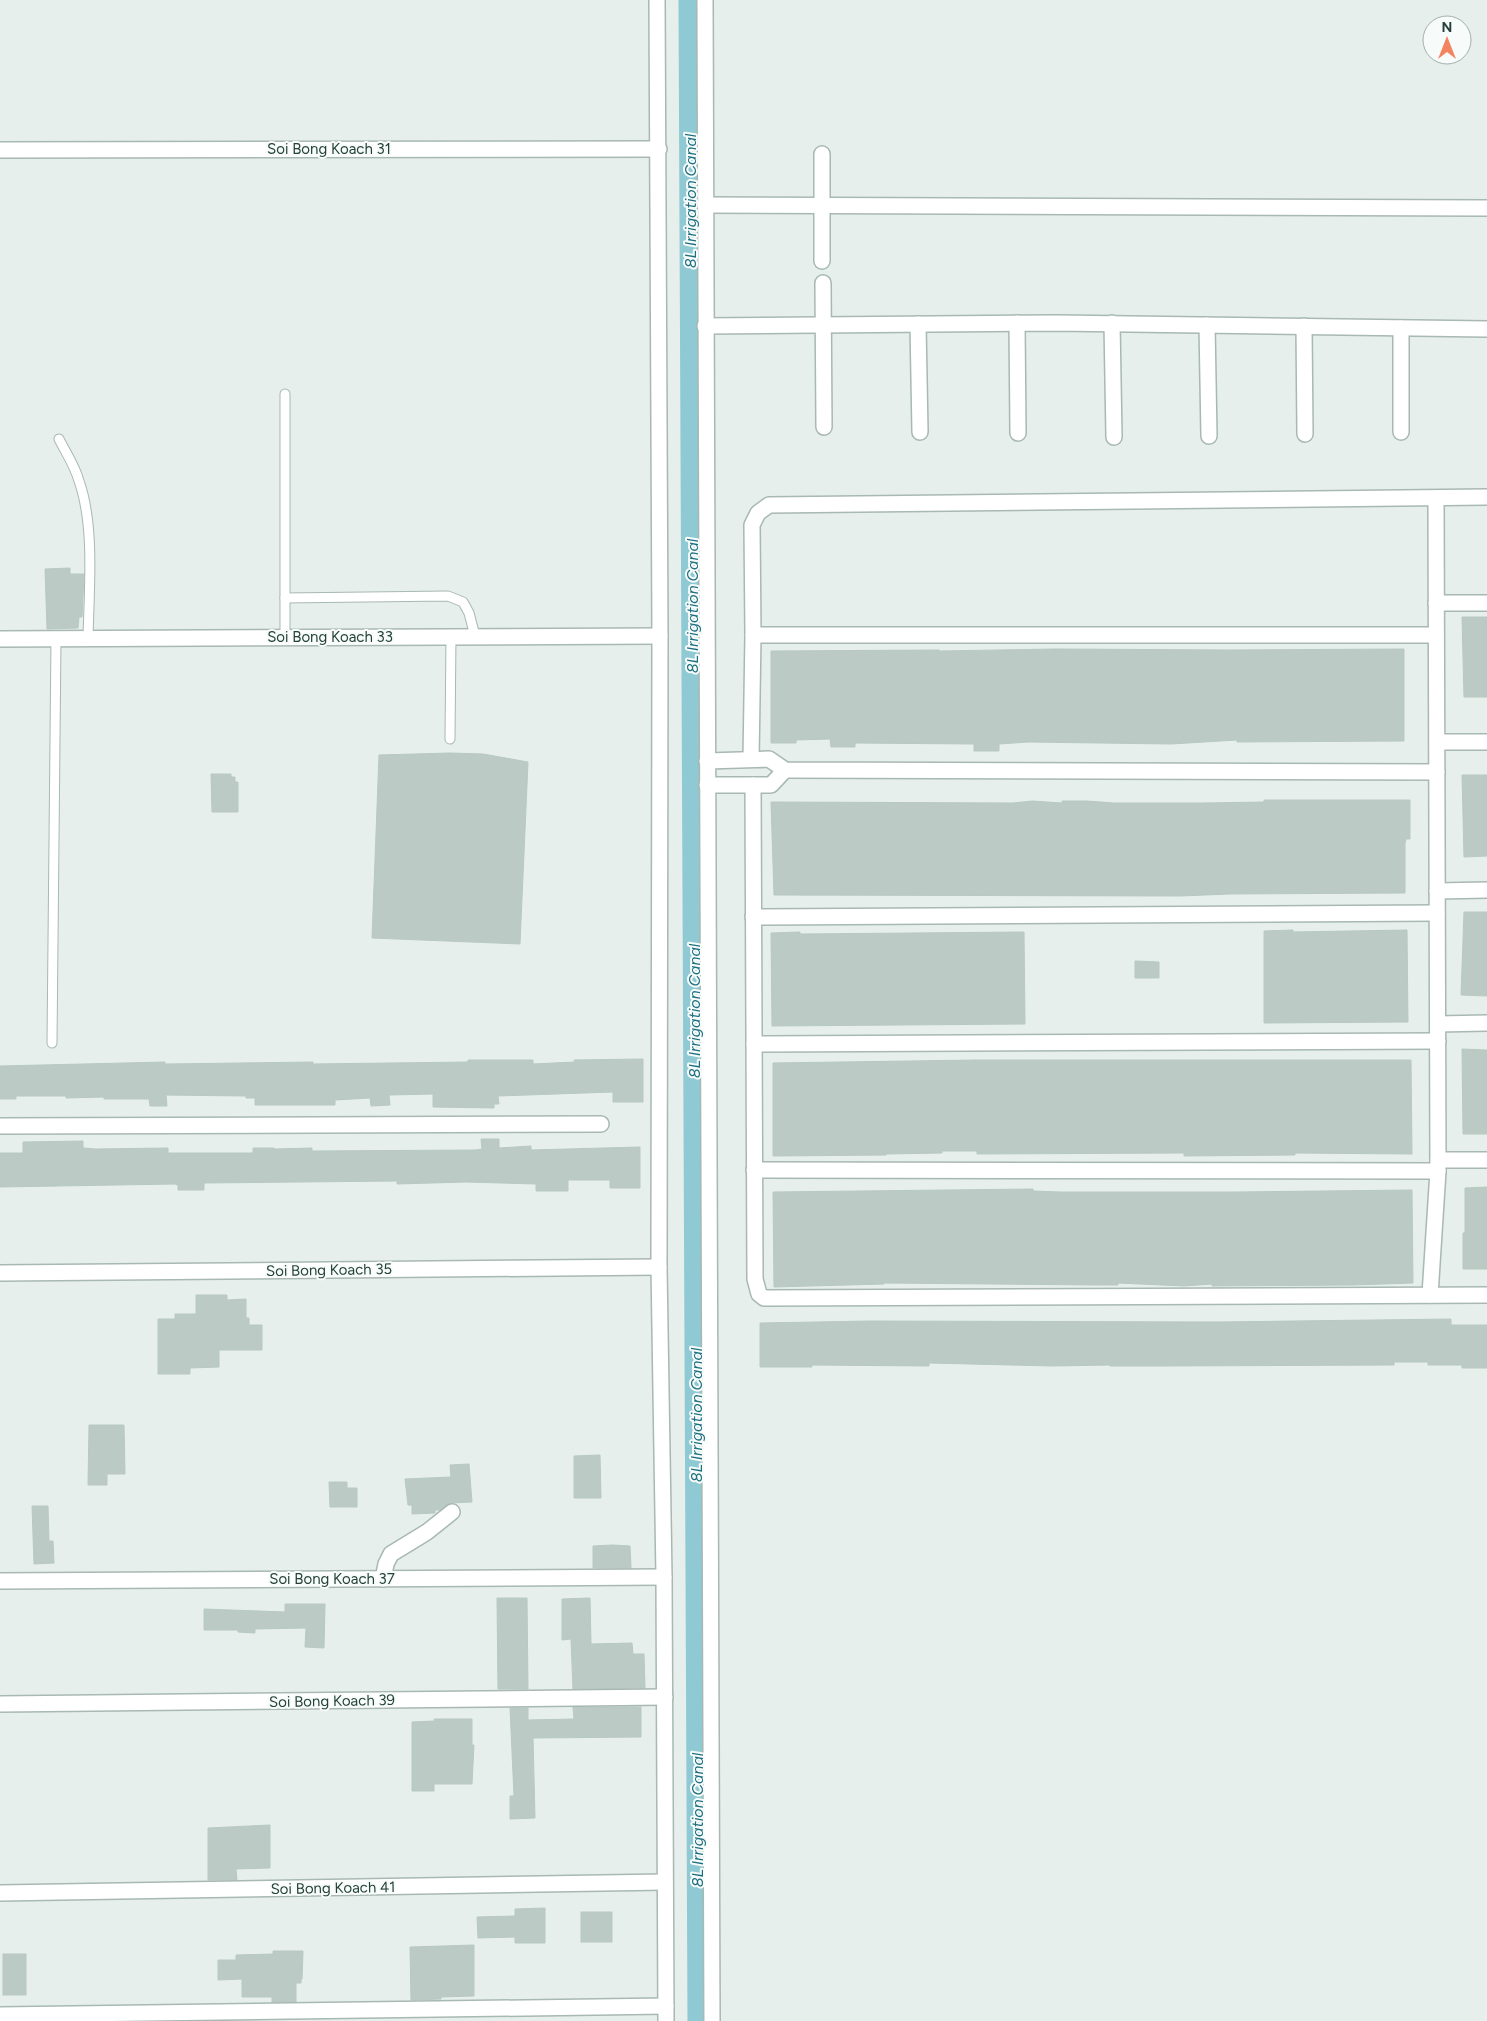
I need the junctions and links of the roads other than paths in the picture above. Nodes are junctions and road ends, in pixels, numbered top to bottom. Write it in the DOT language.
graph roads {
  1 [pos="657,0"];
  2 [pos="704,0"];
  3 [pos="659,148"];
  4 [pos="0,150"];
  5 [pos="822,154"];
  6 [pos="706,205"];
  7 [pos="822,206"];
  8 [pos="1487,208"];
  9 [pos="822,261"];
  10 [pos="823,283"];
  11 [pos="1018,323"];
  12 [pos="1112,323"];
  13 [pos="918,324"];
  14 [pos="823,325"];
  15 [pos="1207,325"];
  16 [pos="705,326"];
  17 [pos="1304,326"];
  18 [pos="1401,328"];
  19 [pos="1487,329"];
  20 [pos="285,394"];
  21 [pos="824,427"];
  22 [pos="920,432"];
  23 [pos="1401,432"];
  24 [pos="1018,433"];
  25 [pos="1305,434"];
  26 [pos="1209,436"];
  27 [pos="1114,437"];
  28 [pos="59,439"];
  29 [pos="1487,497"];
  30 [pos="1436,498"];
  31 [pos="285,598"];
  32 [pos="1436,603"];
  33 [pos="1487,603"];
  34 [pos="753,635"];
  35 [pos="1436,635"];
  36 [pos="451,636"];
  37 [pos="475,636"];
  38 [pos="660,636"];
  39 [pos="285,637"];
  40 [pos="56,638"];
  41 [pos="88,638"];
  42 [pos="0,639"];
  43 [pos="450,739"];
  44 [pos="1436,742"];
  45 [pos="1487,742"];
  46 [pos="751,759"];
  47 [pos="707,761"];
  48 [pos="785,770"];
  49 [pos="1436,772"];
  50 [pos="753,785"];
  51 [pos="707,786"];
  52 [pos="1487,890"];
  53 [pos="1437,891"];
  54 [pos="1437,913"];
  55 [pos="753,917"];
  56 [pos="1487,1023"];
  57 [pos="1438,1024"];
  58 [pos="1438,1040"];
  59 [pos="52,1043"];
  60 [pos="754,1044"];
  61 [pos="601,1124"];
  62 [pos="0,1126"];
  63 [pos="1487,1160"];
  64 [pos="1438,1166"];
  65 [pos="754,1170"];
  66 [pos="659,1267"];
  67 [pos="0,1273"];
  68 [pos="1430,1295"];
  69 [pos="1487,1295"];
  70 [pos="452,1512"];
  71 [pos="664,1577"];
  72 [pos="383,1579"];
  73 [pos="0,1581"];
  74 [pos="665,1697"];
  75 [pos="0,1704"];
  76 [pos="665,1882"];
  77 [pos="0,1893"];
  78 [pos="666,2014"];
  79 [pos="0,2015"];
  80 [pos="712,2021"];
  1 -- 3 [label="street"];
  2 -- 6 [label="street"];
  3 -- 4 [label="street, Soi Bong Koach 31"];
  3 -- 38 [label="street"];
  5 -- 7 [label="street"];
  6 -- 7 [label="street"];
  6 -- 16 [label="street"];
  7 -- 8 [label="street"];
  7 -- 9 [label="street"];
  10 -- 14 [label="street"];
  11 -- 12 [label="street"];
  11 -- 13 [label="street"];
  11 -- 24 [label="street"];
  12 -- 15 [label="street"];
  12 -- 27 [label="street"];
  13 -- 14 [label="street"];
  13 -- 22 [label="street"];
  14 -- 16 [label="street"];
  14 -- 21 [label="street"];
  15 -- 17 [label="street"];
  15 -- 26 [label="street"];
  16 -- 47 [label="street"];
  17 -- 18 [label="street"];
  17 -- 25 [label="street"];
  18 -- 19 [label="street"];
  18 -- 23 [label="street"];
  20 -- 31 [label="lane"];
  28 -- 41 [label="lane"];
  29 -- 30 [label="street"];
  30 -- 32 [label="street"];
  30 -- 34 [label="street"];
  31 -- 37 [label="lane"];
  31 -- 39 [label="lane"];
  32 -- 33 [label="street"];
  32 -- 35 [label="street"];
  34 -- 35 [label="street"];
  34 -- 46 [label="street"];
  35 -- 44 [label="street"];
  36 -- 37 [label="street, Soi Bong Koach 33"];
  36 -- 39 [label="street, Soi Bong Koach 33"];
  36 -- 43 [label="lane"];
  37 -- 38 [label="street, Soi Bong Koach 33"];
  38 -- 66 [label="street"];
  39 -- 41 [label="street, Soi Bong Koach 33"];
  40 -- 41 [label="street, Soi Bong Koach 33"];
  40 -- 42 [label="street, Soi Bong Koach 33"];
  40 -- 59 [label="lane"];
  44 -- 45 [label="street"];
  44 -- 49 [label="street"];
  46 -- 47 [label="street"];
  46 -- 48 [label="street"];
  47 -- 51 [label="street"];
  48 -- 49 [label="street"];
  48 -- 50 [label="street"];
  49 -- 53 [label="street"];
  50 -- 51 [label="street"];
  50 -- 55 [label="street"];
  51 -- 80 [label="street"];
  52 -- 53 [label="street"];
  53 -- 54 [label="street"];
  54 -- 55 [label="street"];
  54 -- 57 [label="street"];
  55 -- 60 [label="street"];
  56 -- 57 [label="street"];
  57 -- 58 [label="street"];
  58 -- 60 [label="street"];
  58 -- 64 [label="street"];
  60 -- 65 [label="street"];
  61 -- 62 [label="street"];
  63 -- 64 [label="street"];
  64 -- 65 [label="street"];
  64 -- 68 [label="street"];
  65 -- 68 [label="street"];
  66 -- 67 [label="street, Soi Bong Koach 35"];
  66 -- 71 [label="street"];
  68 -- 69 [label="street"];
  70 -- 72 [label="street"];
  71 -- 72 [label="street, Soi Bong Koach 37"];
  71 -- 74 [label="street"];
  72 -- 73 [label="street, Soi Bong Koach 37"];
  74 -- 75 [label="street, Soi Bong Koach 39"];
  74 -- 76 [label="street"];
  76 -- 77 [label="street, Soi Bong Koach 41"];
  76 -- 78 [label="street"];
  78 -- 79 [label="street"];
}
